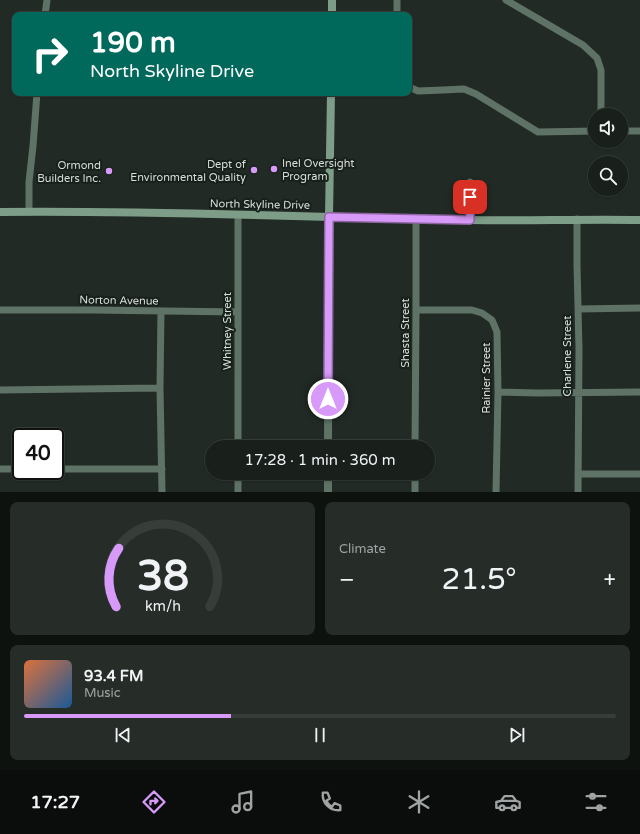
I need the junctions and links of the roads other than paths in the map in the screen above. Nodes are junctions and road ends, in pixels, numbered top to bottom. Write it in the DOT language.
graph roads {
  1 [pos="47,0"];
  2 [pos="332,0"];
  3 [pos="397,0"];
  4 [pos="506,0"];
  5 [pos="45,12"];
  6 [pos="332,12"];
  7 [pos="397,12"];
  8 [pos="412,88"];
  9 [pos="37,96"];
  10 [pos="331,96"];
  11 [pos="601,108"];
  12 [pos="588,131"];
  13 [pos="628,131"];
  14 [pos="640,131"];
  15 [pos="470,182"];
  16 [pos="0,212"];
  17 [pos="29,212"];
  18 [pos="238,215"];
  19 [pos="329,217"];
  20 [pos="416,219"];
  21 [pos="577,219"];
  22 [pos="470,220"];
  23 [pos="640,220"];
  24 [pos="640,308"];
  25 [pos="578,309"];
  26 [pos="0,310"];
  27 [pos="416,310"];
  28 [pos="161,311"];
  29 [pos="238,312"];
  30 [pos="160,388"];
  31 [pos="0,390"];
  32 [pos="498,392"];
  33 [pos="579,392"];
  34 [pos="640,392"];
  35 [pos="238,440"];
  36 [pos="328,440"];
  37 [pos="416,440"];
  38 [pos="162,468"];
  39 [pos="0,469"];
  40 [pos="12,469"];
  41 [pos="64,469"];
  42 [pos="578,474"];
  43 [pos="640,474"];
  44 [pos="238,480"];
  45 [pos="328,480"];
  46 [pos="415,480"];
  47 [pos="162,492"];
  48 [pos="238,492"];
  49 [pos="328,492"];
  50 [pos="415,492"];
  51 [pos="496,492"];
  52 [pos="578,492"];
  1 -- 5 [label="street"];
  2 -- 6 [label="main road"];
  3 -- 7 [label="street"];
  4 -- 11 [label="street"];
  8 -- 12 [label="street"];
  9 -- 17 [label="street"];
  10 -- 19 [label="main road"];
  13 -- 14 [label="street"];
  15 -- 22 [label="street"];
  16 -- 17 [label="main road, North Skyline Drive"];
  17 -- 18 [label="main road, North Skyline Drive"];
  18 -- 19 [label="main road, North Skyline Drive"];
  18 -- 29 [label="street, Whitney Street"];
  19 -- 20 [label="main road, North Skyline Drive"];
  19 -- 36 [label="street"];
  20 -- 22 [label="main road, North Skyline Drive"];
  20 -- 27 [label="street, Shasta Street"];
  21 -- 22 [label="main road, North Skyline Drive"];
  21 -- 23 [label="main road, North Skyline Drive"];
  21 -- 25 [label="street, Charlene Street"];
  24 -- 25 [label="street"];
  25 -- 33 [label="street, Charlene Street"];
  26 -- 28 [label="street, Norton Avenue"];
  27 -- 32 [label="street, Rainier Street"];
  27 -- 37 [label="street, Shasta Street"];
  28 -- 29 [label="street, Norton Avenue"];
  28 -- 30 [label="street"];
  29 -- 35 [label="street, Whitney Street"];
  30 -- 31 [label="street"];
  30 -- 38 [label="street"];
  32 -- 33 [label="street"];
  32 -- 51 [label="street, Rainier Street"];
  33 -- 34 [label="street"];
  33 -- 42 [label="street, Charlene Street"];
  38 -- 41 [label="street"];
  38 -- 47 [label="street"];
  39 -- 40 [label="street"];
  42 -- 43 [label="street"];
  42 -- 52 [label="street, Charlene Street"];
  44 -- 48 [label="street"];
  45 -- 49 [label="street"];
  46 -- 50 [label="street"];
}
